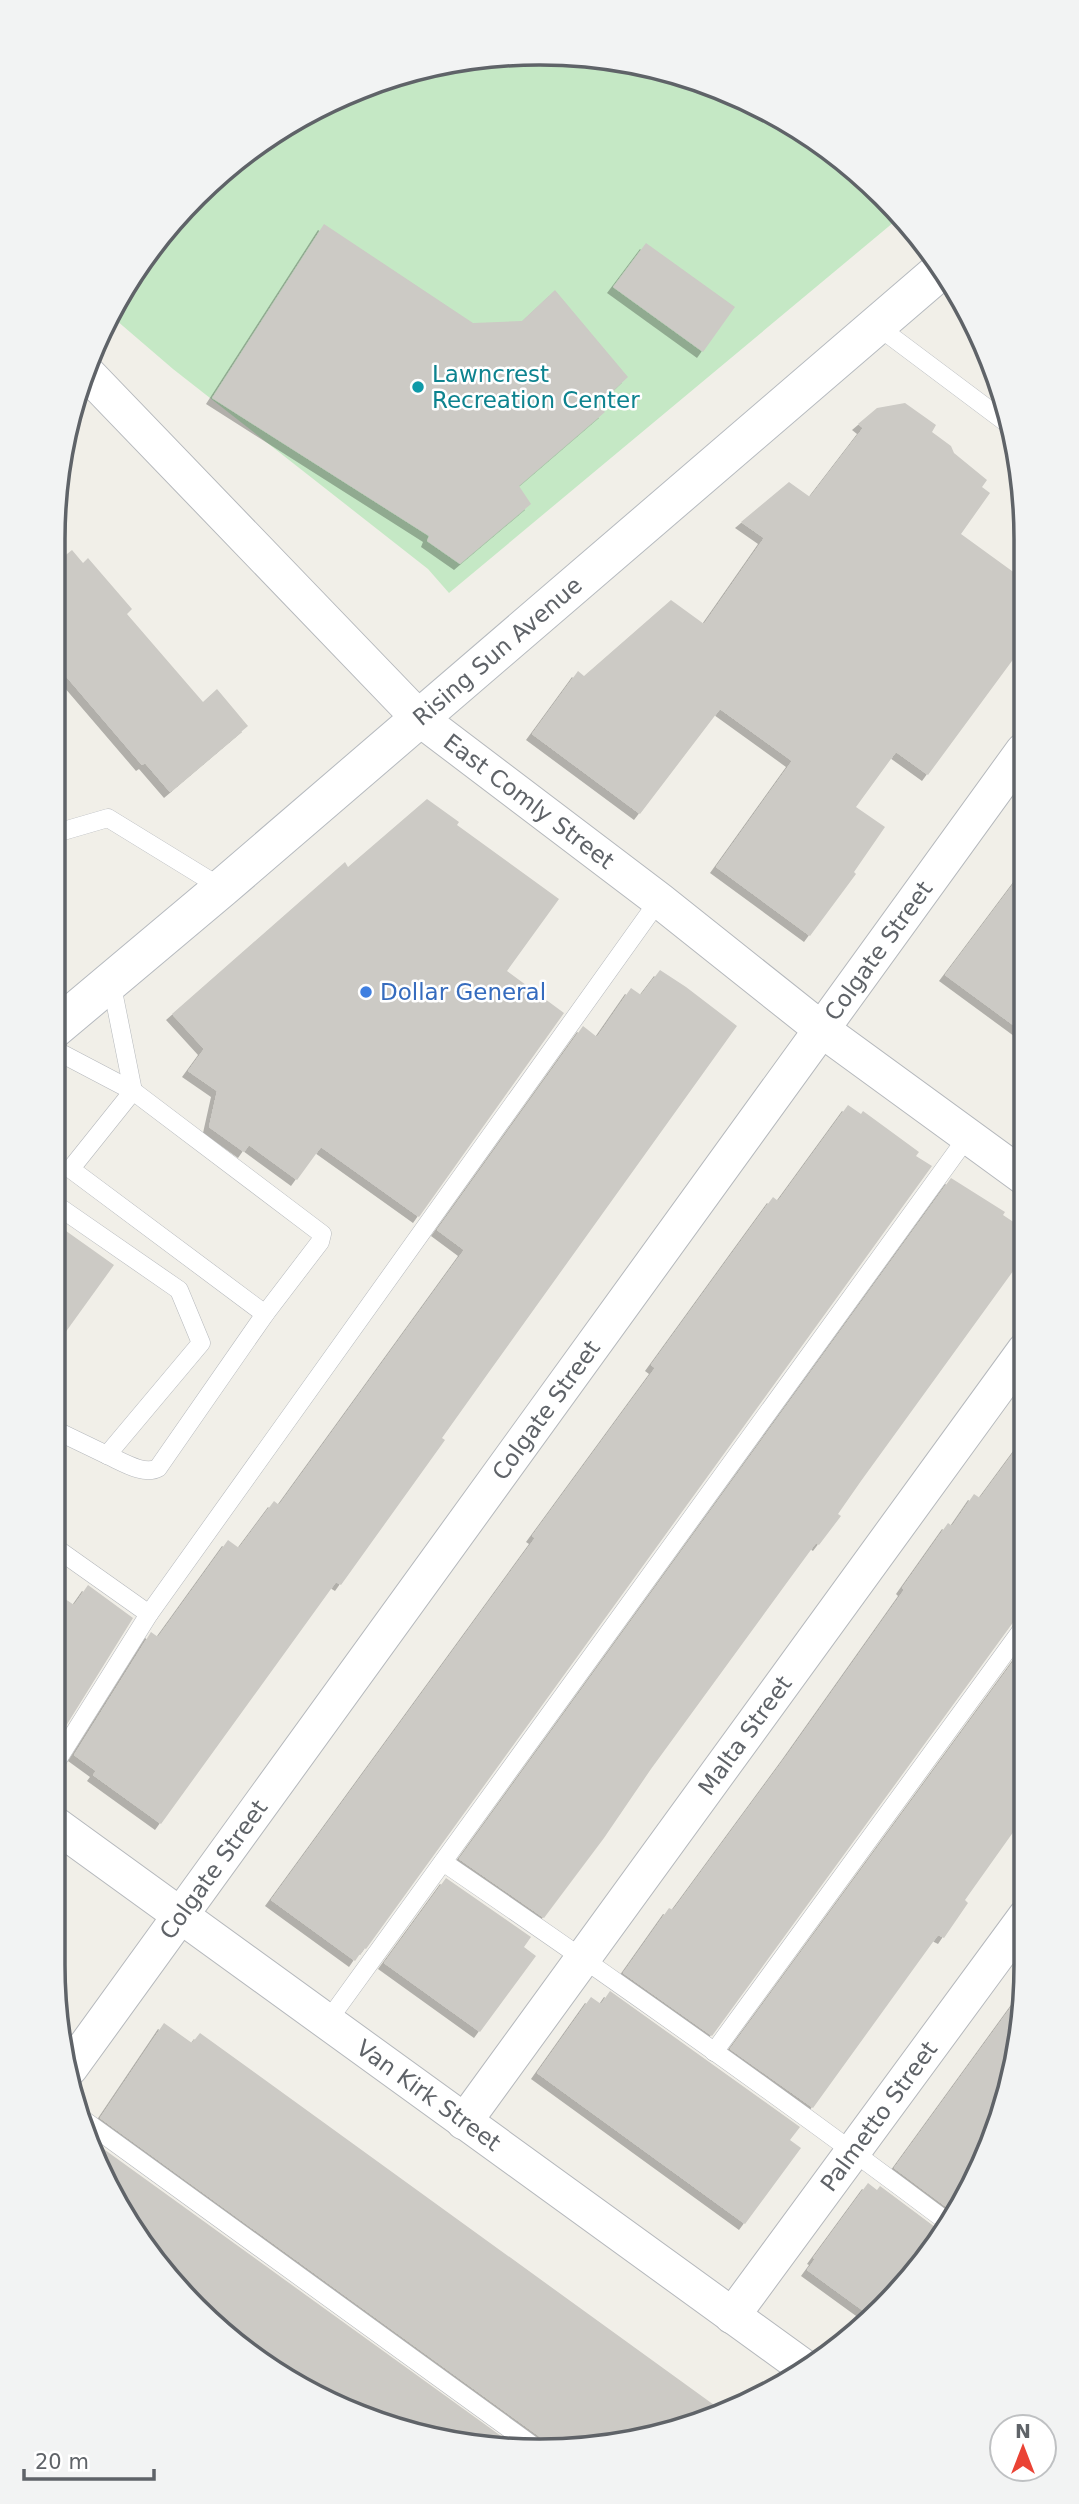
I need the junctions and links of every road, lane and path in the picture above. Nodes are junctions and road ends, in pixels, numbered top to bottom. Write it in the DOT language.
graph roads {
  1 [pos="934,276"];
  2 [pos="876,325"];
  3 [pos="93,379"];
  4 [pos="998,416"];
  5 [pos="419,718"];
  6 [pos="1014,763"];
  7 [pos="65,830"];
  8 [pos="222,887"];
  9 [pos="659,900"];
  10 [pos="111,981"];
  11 [pos="65,1019"];
  12 [pos="821,1029"];
  13 [pos="65,1056"];
  14 [pos="133,1091"];
  15 [pos="968,1136"];
  16 [pos="1014,1170"];
  17 [pos="65,1211"];
  18 [pos="265,1314"];
  19 [pos="1014,1365"];
  20 [pos="65,1435"];
  21 [pos="107,1455"];
  22 [pos="65,1555"];
  23 [pos="149,1614"];
  24 [pos="1014,1640"];
  25 [pos="65,1746"];
  26 [pos="65,1833"];
  27 [pos="443,1863"];
  28 [pos="179,1915"];
  29 [pos="1014,1932"];
  30 [pos="582,1958"];
  31 [pos="327,2022"];
  32 [pos="713,2052"];
  33 [pos="75,2061"];
  34 [pos="464,2122"];
  35 [pos="94,2127"];
  36 [pos="853,2151"];
  37 [pos="941,2217"];
  38 [pos="732,2316"];
  39 [pos="797,2363"];
  40 [pos="523,2438"];
  1 -- 2 [label="main road, Rising Sun Avenue"];
  2 -- 4 [label="lane"];
  2 -- 5 [label="main road, Rising Sun Avenue"];
  3 -- 5 [label="street, East Comly Street"];
  5 -- 8 [label="main road, Rising Sun Avenue"];
  5 -- 9 [label="street, East Comly Street"];
  6 -- 12 [label="street, Colgate Street"];
  7 -- 8 [label="lane"];
  8 -- 10 [label="main road, Rising Sun Avenue"];
  9 -- 12 [label="street, East Comly Street"];
  9 -- 23 [label="lane"];
  10 -- 11 [label="main road, Rising Sun Avenue"];
  10 -- 14 [label="lane"];
  12 -- 15 [label="street, East Comly Street"];
  12 -- 28 [label="street, Colgate Street"];
  13 -- 14 [label="lane"];
  14 -- 18 [label="lane"];
  14 -- 18 [label="lane"];
  15 -- 16 [label="street, East Comly Street"];
  15 -- 27 [label="lane"];
  17 -- 21 [label="lane"];
  18 -- 21 [label="lane"];
  19 -- 30 [label="street, Malta Street"];
  20 -- 21 [label="lane"];
  22 -- 23 [label="lane"];
  23 -- 25 [label="lane"];
  24 -- 32 [label="lane"];
  26 -- 28 [label="street, Van Kirk Street"];
  27 -- 30 [label="lane"];
  27 -- 31 [label="lane"];
  28 -- 31 [label="street, Van Kirk Street"];
  28 -- 33 [label="street, Colgate Street"];
  29 -- 36 [label="street, Palmetto Street"];
  30 -- 32 [label="lane"];
  30 -- 34 [label="street, Malta Street"];
  31 -- 34 [label="street, Van Kirk Street"];
  32 -- 36 [label="lane"];
  34 -- 38 [label="street, Van Kirk Street"];
  35 -- 40 [label="lane"];
  36 -- 37 [label="lane"];
  36 -- 38 [label="street, Palmetto Street"];
  38 -- 39 [label="street, Van Kirk Street"];
}
